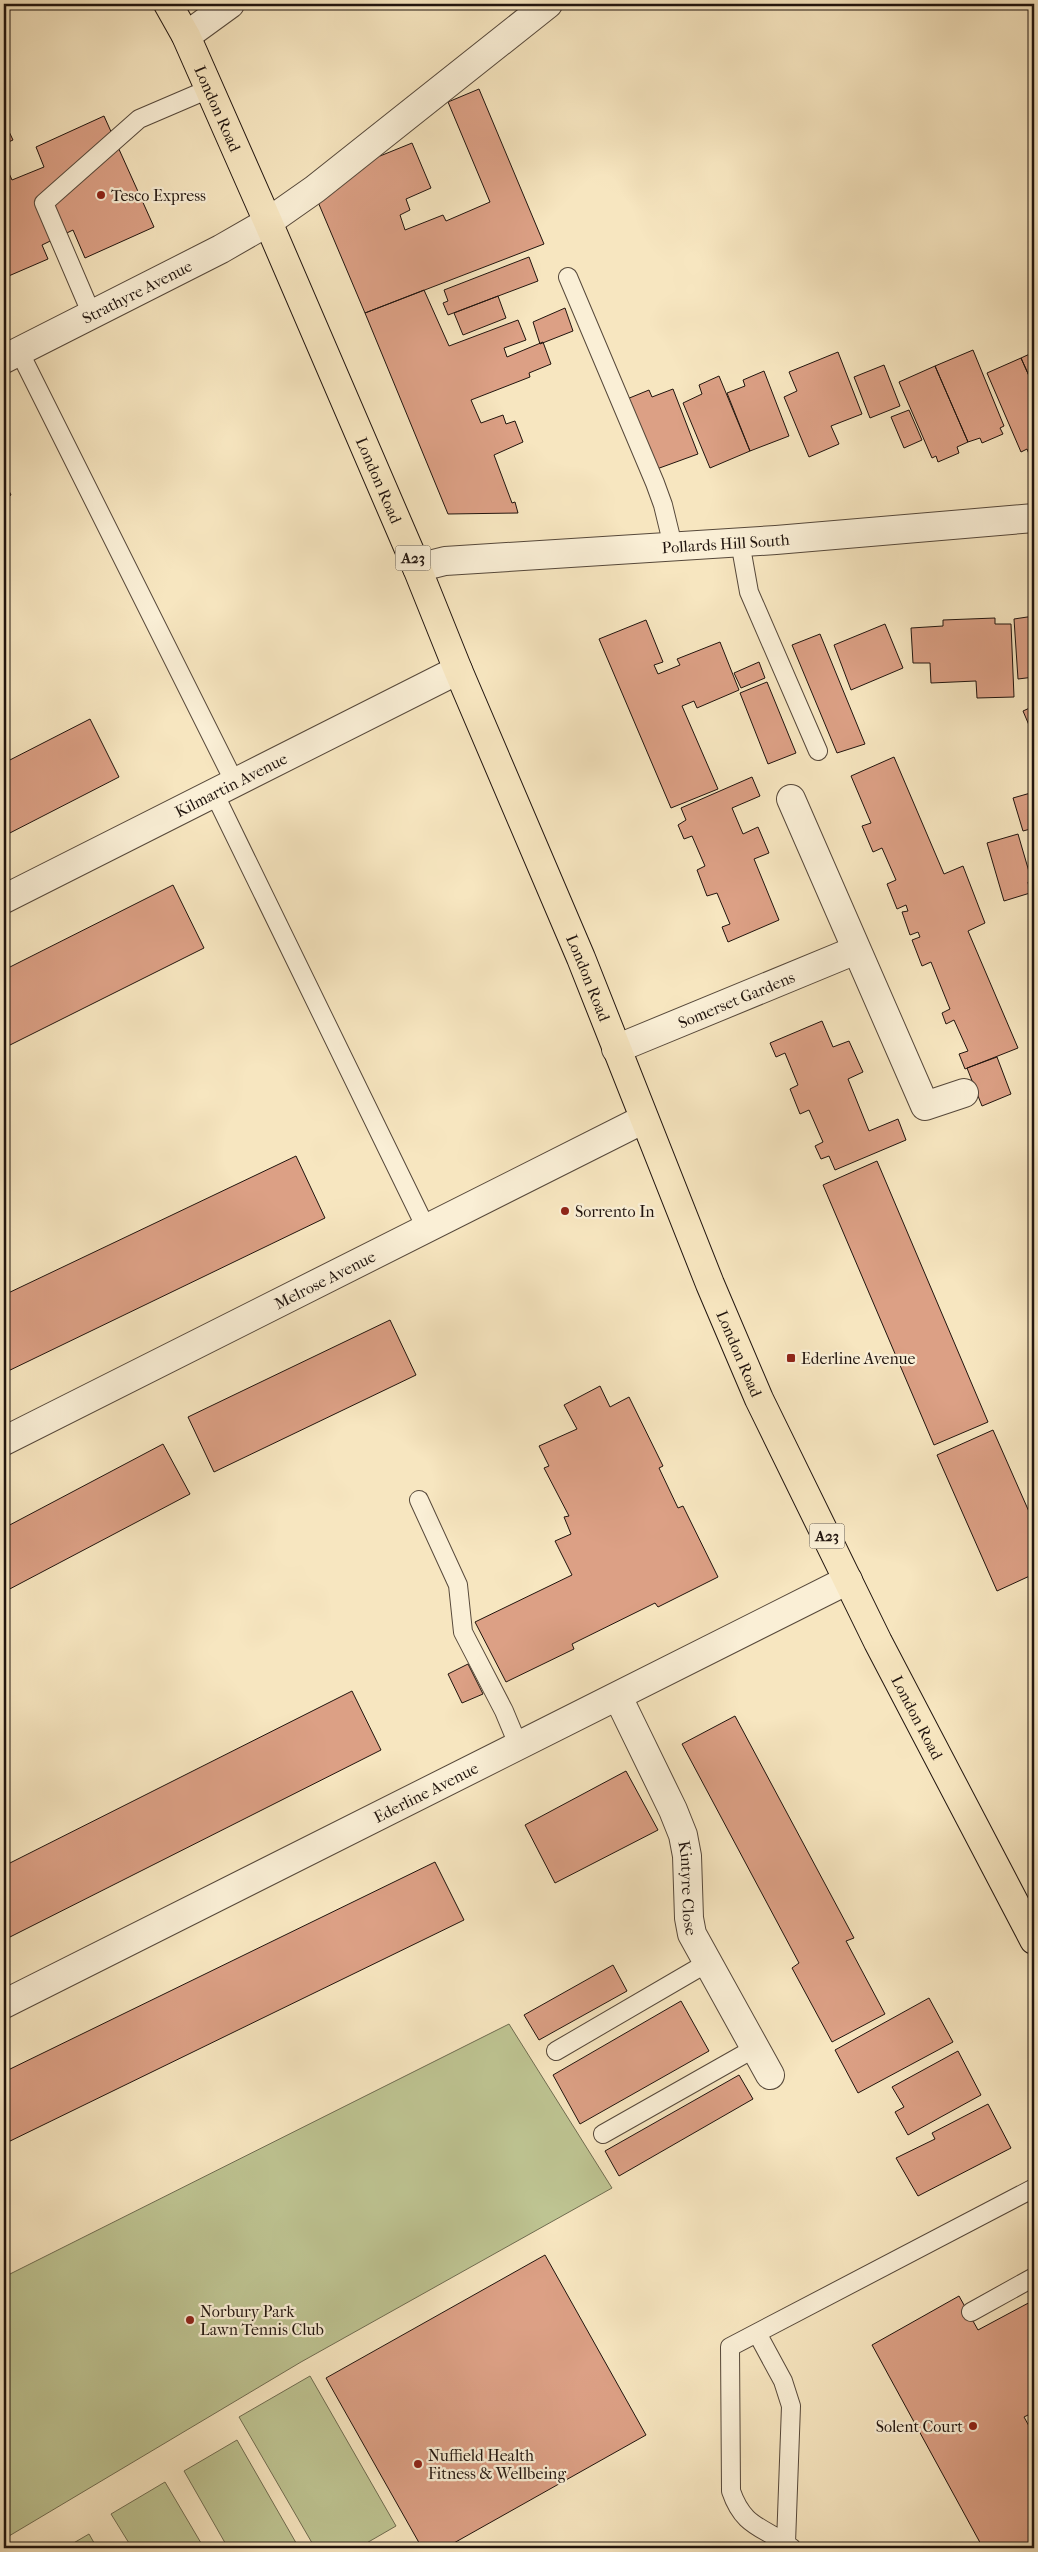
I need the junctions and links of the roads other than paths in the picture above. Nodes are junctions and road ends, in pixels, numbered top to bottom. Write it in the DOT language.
graph roads {
  1 [pos="168,4"];
  2 [pos="230,4"];
  3 [pos="548,4"];
  4 [pos="186,36"];
  5 [pos="209,89"];
  6 [pos="268,222"];
  7 [pos="568,277"];
  8 [pos="92,315"];
  9 [pos="11,355"];
  10 [pos="1034,518"];
  11 [pos="740,542"];
  12 [pos="673,546"];
  13 [pos="417,568"];
  14 [pos="458,670"];
  15 [pos="818,751"];
  16 [pos="224,788"];
  17 [pos="791,799"];
  18 [pos="4,899"];
  19 [pos="856,950"];
  20 [pos="616,1049"];
  21 [pos="964,1094"];
  22 [pos="644,1119"];
  23 [pos="427,1230"];
  24 [pos="4,1441"];
  25 [pos="419,1500"];
  26 [pos="848,1580"];
  27 [pos="618,1697"];
  28 [pos="519,1747"];
  29 [pos="1034,1940"];
  30 [pos="707,1963"];
  31 [pos="4,2004"];
  32 [pos="755,2048"];
  33 [pos="556,2051"];
  34 [pos="770,2075"];
  35 [pos="603,2134"];
  36 [pos="1034,2188"];
  37 [pos="1034,2277"];
  38 [pos="971,2312"];
  39 [pos="757,2333"];
  40 [pos="786,2547"];
  1 -- 4 [label="highway, London Road / A23"];
  2 -- 4 [label="street"];
  3 -- 6 [label="street, Strathyre Avenue"];
  4 -- 5 [label="highway, London Road / A23"];
  5 -- 6 [label="highway, London Road / A23"];
  5 -- 8 [label="lane"];
  6 -- 8 [label="street, Strathyre Avenue"];
  6 -- 13 [label="highway, London Road / A23"];
  7 -- 12 [label="lane"];
  8 -- 9 [label="street, Strathyre Avenue"];
  9 -- 16 [label="lane"];
  10 -- 11 [label="street, Pollards Hill South"];
  11 -- 12 [label="street, Pollards Hill South"];
  11 -- 15 [label="lane"];
  12 -- 13 [label="street, Pollards Hill South"];
  13 -- 14 [label="highway, London Road / A23"];
  14 -- 16 [label="street, Kilmartin Avenue"];
  14 -- 20 [label="highway, London Road / A23"];
  16 -- 18 [label="street, Kilmartin Avenue"];
  16 -- 23 [label="lane"];
  17 -- 19 [label="street"];
  19 -- 20 [label="street, Somerset Gardens"];
  19 -- 21 [label="street"];
  20 -- 22 [label="highway, London Road / A23"];
  22 -- 23 [label="street, Melrose Avenue"];
  22 -- 26 [label="highway, London Road / A23"];
  23 -- 24 [label="street, Melrose Avenue"];
  25 -- 28 [label="lane"];
  26 -- 27 [label="street, Ederline Avenue"];
  26 -- 29 [label="highway, London Road / A23"];
  27 -- 28 [label="street, Ederline Avenue"];
  27 -- 30 [label="street, Kintyre Close"];
  28 -- 31 [label="street, Ederline Avenue"];
  30 -- 32 [label="street, Kintyre Close"];
  30 -- 33 [label="lane"];
  32 -- 34 [label="street, Kintyre Close"];
  32 -- 35 [label="lane"];
  36 -- 39 [label="lane"];
  37 -- 38 [label="lane"];
  39 -- 40 [label="lane"];
  39 -- 40 [label="lane"];
}
